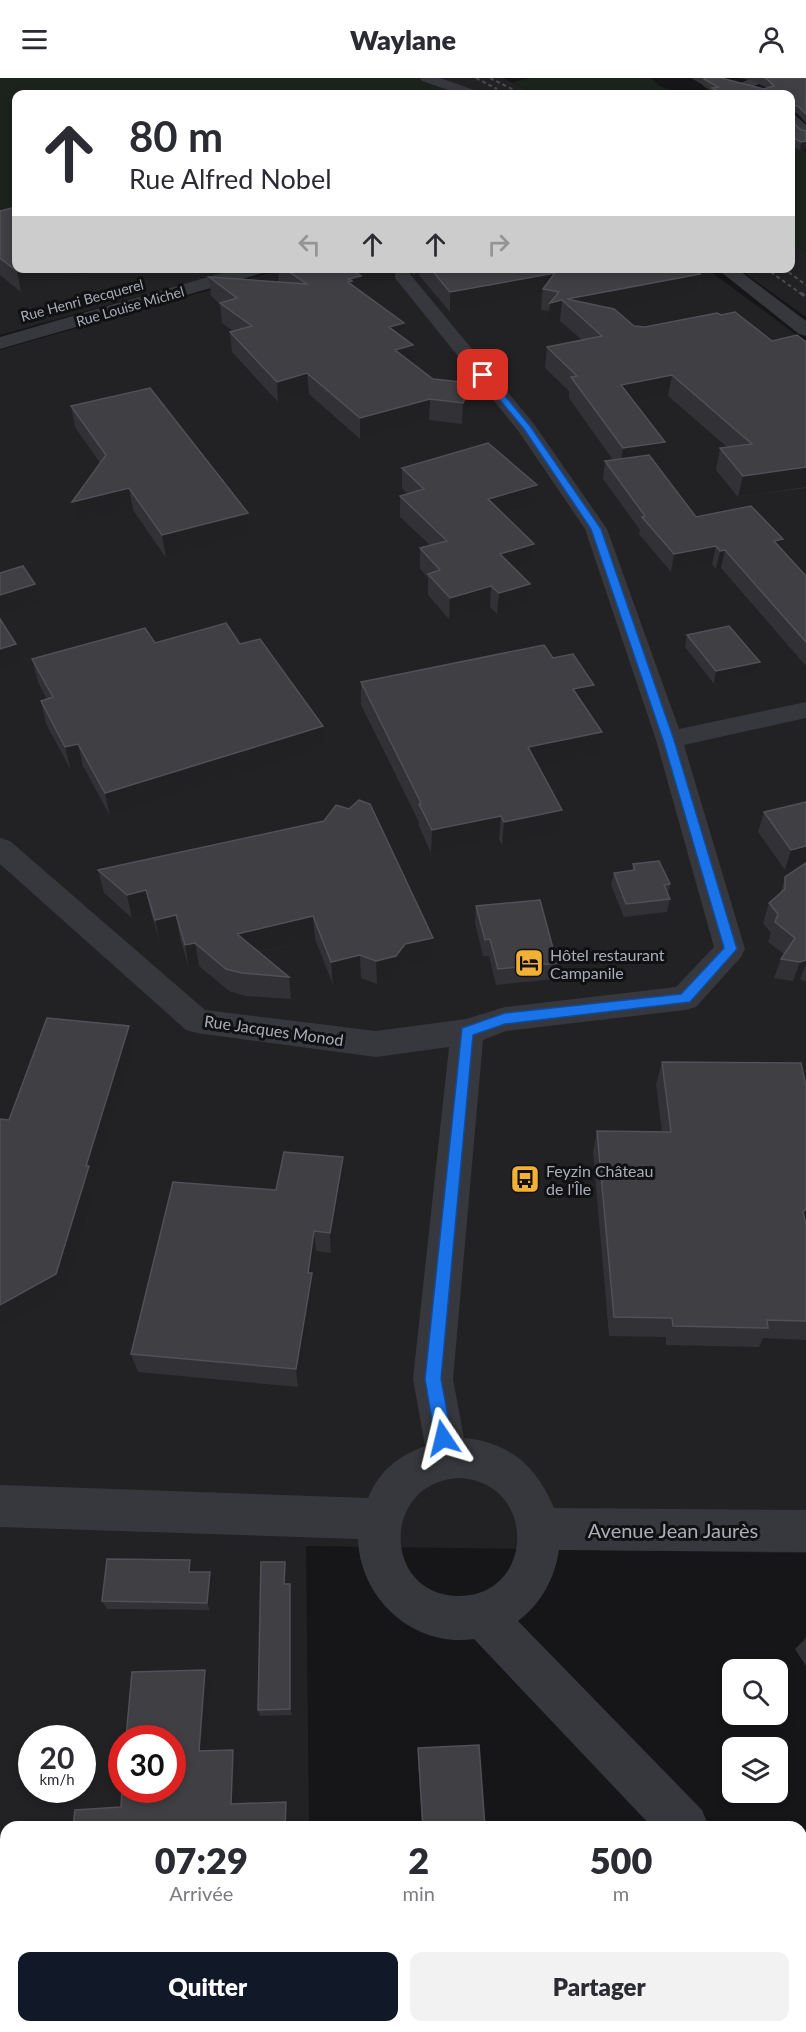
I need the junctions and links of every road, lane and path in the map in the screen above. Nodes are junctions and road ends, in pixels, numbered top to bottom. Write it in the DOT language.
graph roads {
  1 [pos="427,78"];
  2 [pos="764,78"];
  3 [pos="455,88"];
  4 [pos="447,90"];
  5 [pos="461,90"];
  6 [pos="753,90"];
  7 [pos="795,123"];
  8 [pos="806,133"];
  9 [pos="180,273"];
  10 [pos="243,273"];
  11 [pos="399,273"];
  12 [pos="731,273"];
  13 [pos="132,286"];
  14 [pos="806,330"];
  15 [pos="0,343"];
  16 [pos="806,710"];
  17 [pos="669,740"];
  18 [pos="0,848"];
  19 [pos="467,1032"];
  20 [pos="447,1457"];
  21 [pos="0,1506"];
  22 [pos="381,1519"];
  23 [pos="540,1529"];
  24 [pos="806,1531"];
  25 [pos="483,1616"];
  26 [pos="680,1821"];
  1 -- 3 [label="street"];
  2 -- 6 [label="street"];
  3 -- 4 [label="street"];
  3 -- 5 [label="street"];
  7 -- 8 [label="street"];
  9 -- 13 [label="street, Rue Henri Becquerel"];
  10 -- 15 [label="street, Rue Louise Michel"];
  11 -- 17 [label="street"];
  12 -- 14 [label="street"];
  16 -- 17 [label="street"];
  17 -- 19 [label="street, Rue Jacques Monod"];
  18 -- 19 [label="street, Rue Jacques Monod"];
  19 -- 20 [label="street"];
  20 -- 22 [label="street"];
  20 -- 23 [label="street"];
  21 -- 22 [label="street"];
  22 -- 25 [label="street"];
  23 -- 24 [label="street, Avenue Jean Jaurès"];
  23 -- 25 [label="street"];
  25 -- 26 [label="street"];
}
